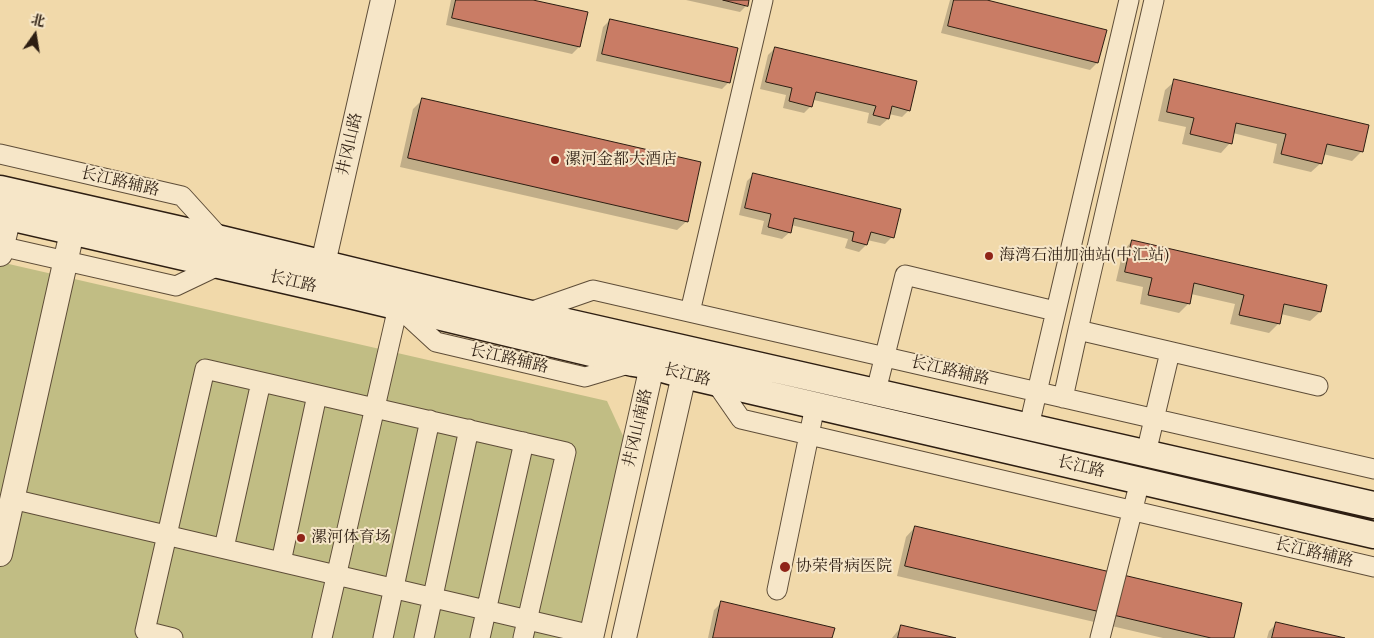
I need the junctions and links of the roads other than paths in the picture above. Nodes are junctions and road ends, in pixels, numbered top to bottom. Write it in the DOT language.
graph roads {
  1 [pos="383,0"];
  2 [pos="763,0"];
  3 [pos="1129,0"];
  4 [pos="1154,0"];
  5 [pos="0,154"];
  6 [pos="7,190"];
  7 [pos="4,216"];
  8 [pos="72,232"];
  9 [pos="222,240"];
  10 [pos="1,249"];
  11 [pos="66,261"];
  12 [pos="218,266"];
  13 [pos="320,276"];
  14 [pos="398,307"];
  15 [pos="1055,311"];
  16 [pos="527,312"];
  17 [pos="690,312"];
  18 [pos="1078,330"];
  19 [pos="675,346"];
  20 [pos="1170,352"];
  21 [pos="884,356"];
  22 [pos="642,365"];
  23 [pos="684,376"];
  24 [pos="261,382"];
  25 [pos="716,383"];
  26 [pos="1318,386"];
  27 [pos="876,391"];
  28 [pos="1037,391"];
  29 [pos="317,395"];
  30 [pos="1063,398"];
  31 [pos="814,406"];
  32 [pos="375,408"];
  33 [pos="1153,419"];
  34 [pos="430,420"];
  35 [pos="1028,426"];
  36 [pos="470,429"];
  37 [pos="809,434"];
  38 [pos="524,442"];
  39 [pos="1146,453"];
  40 [pos="1374,469"];
  41 [pos="1140,481"];
  42 [pos="12,499"];
  43 [pos="1374,505"];
  44 [pos="1132,510"];
  45 [pos="167,535"];
  46 [pos="1374,535"];
  47 [pos="224,548"];
  48 [pos="0,554"];
  49 [pos="281,562"];
  50 [pos="1374,567"];
  51 [pos="336,575"];
  52 [pos="394,588"];
  53 [pos="777,590"];
  54 [pos="433,598"];
  55 [pos="486,610"];
  56 [pos="525,629"];
  57 [pos="592,636"];
  58 [pos="173,638"];
  59 [pos="322,638"];
  60 [pos="383,638"];
  61 [pos="424,638"];
  62 [pos="480,638"];
  63 [pos="624,638"];
  64 [pos="1100,638"];
  1 -- 13 [label="street, 井冈山路"];
  2 -- 17 [label="street"];
  3 -- 15 [label="street"];
  4 -- 18 [label="street"];
  5 -- 9 [label="street, 长江路辅路"];
  6 -- 7 [label="street"];
  6 -- 9 [label="main road, 长江路"];
  7 -- 8 [label="main road, 长江路"];
  7 -- 10 [label="street"];
  8 -- 11 [label="street"];
  8 -- 12 [label="main road, 长江路"];
  9 -- 13 [label="main road, 长江路"];
  10 -- 11 [label="street"];
  11 -- 12 [label="street"];
  11 -- 42 [label="street"];
  12 -- 13 [label="main road, 长江路"];
  13 -- 14 [label="main road, 长江路"];
  13 -- 16 [label="main road, 长江路"];
  14 -- 22 [label="main road, 长江路"];
  14 -- 32 [label="street"];
  15 -- 21 [label="street"];
  15 -- 28 [label="street"];
  16 -- 17 [label="street, 长江路辅路"];
  16 -- 19 [label="main road, 长江路"];
  17 -- 21 [label="street, 长江路辅路"];
  18 -- 20 [label="street"];
  18 -- 30 [label="street"];
  19 -- 22 [label="street, 井冈山南路"];
  19 -- 23 [label="street, 井冈山南路"];
  19 -- 27 [label="main road, 长江路"];
  20 -- 26 [label="street"];
  20 -- 33 [label="street"];
  21 -- 27 [label="street"];
  21 -- 28 [label="street, 长江路辅路"];
  22 -- 23 [label="main road, 长江路"];
  22 -- 57 [label="street, 井冈山南路"];
  23 -- 25 [label="main road, 长江路"];
  23 -- 63 [label="street, 井冈山南路"];
  24 -- 29 [label="street"];
  24 -- 45 [label="street"];
  24 -- 47 [label="street"];
  25 -- 31 [label="main road, 长江路"];
  25 -- 37 [label="street, 长江路辅路"];
  27 -- 35 [label="main road, 长江路"];
  28 -- 30 [label="street, 长江路辅路"];
  28 -- 35 [label="street"];
  29 -- 32 [label="street"];
  29 -- 49 [label="street"];
  30 -- 33 [label="street, 长江路辅路"];
  31 -- 37 [label="street"];
  31 -- 41 [label="main road, 长江路"];
  32 -- 34 [label="street"];
  32 -- 51 [label="street"];
  33 -- 39 [label="street"];
  33 -- 40 [label="street, 长江路辅路"];
  34 -- 36 [label="street"];
  34 -- 52 [label="street"];
  35 -- 39 [label="main road, 长江路"];
  36 -- 38 [label="street"];
  36 -- 54 [label="street"];
  37 -- 44 [label="street, 长江路辅路"];
  37 -- 53 [label="street"];
  38 -- 55 [label="street"];
  38 -- 56 [label="street"];
  39 -- 43 [label="main road, 长江路"];
  41 -- 44 [label="street"];
  41 -- 46 [label="main road, 长江路"];
  42 -- 45 [label="street"];
  42 -- 48 [label="street"];
  44 -- 50 [label="street, 长江路辅路"];
  44 -- 64 [label="street"];
  45 -- 47 [label="street"];
  45 -- 58 [label="street"];
  47 -- 49 [label="street"];
  49 -- 51 [label="street"];
  51 -- 52 [label="street"];
  51 -- 59 [label="street"];
  52 -- 54 [label="street"];
  52 -- 60 [label="street"];
  54 -- 55 [label="street"];
  54 -- 61 [label="street"];
  55 -- 56 [label="street"];
  55 -- 62 [label="street"];
  56 -- 57 [label="street"];
}
